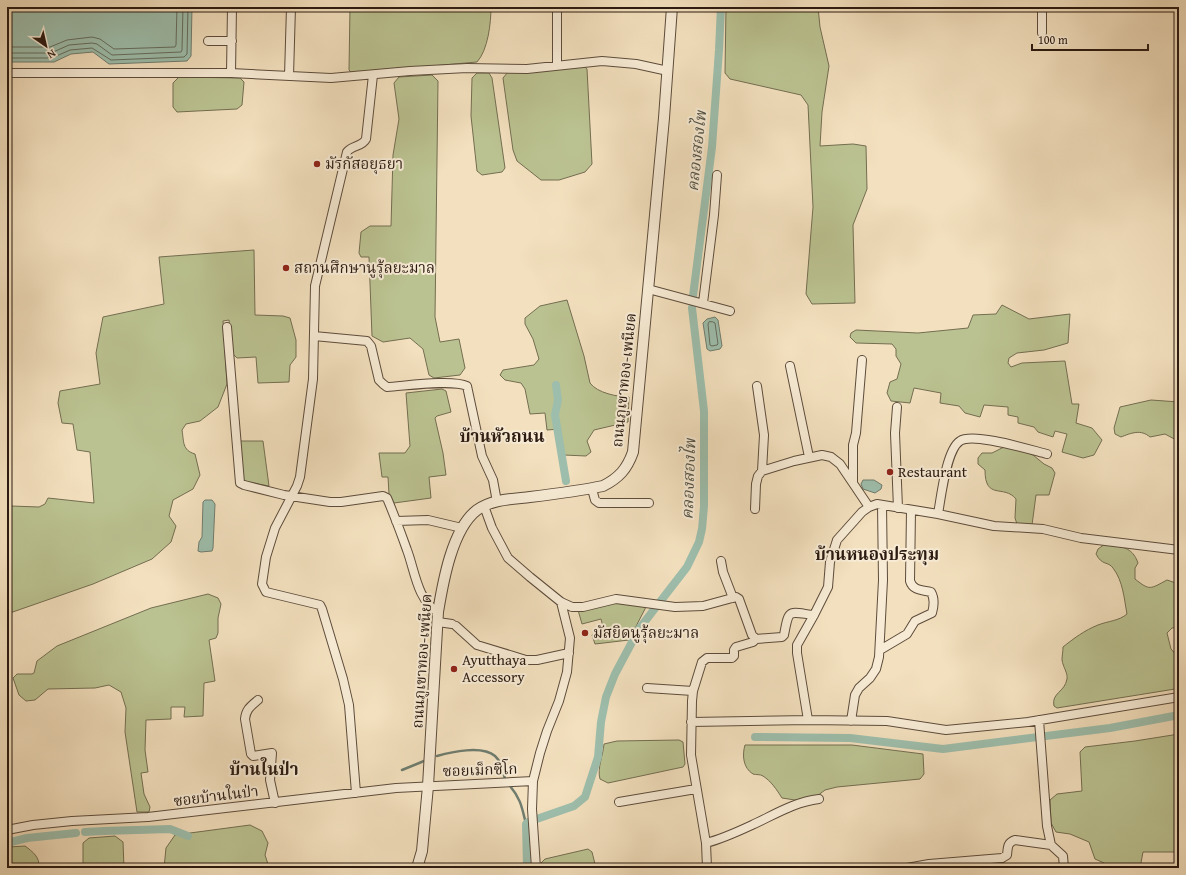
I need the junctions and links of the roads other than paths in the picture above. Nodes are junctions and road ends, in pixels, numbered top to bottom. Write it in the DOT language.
graph roads {
  1 [pos="232,7"];
  2 [pos="291,7"];
  3 [pos="557,7"];
  4 [pos="672,7"];
  5 [pos="1042,7"];
  6 [pos="1042,33"];
  7 [pos="208,41"];
  8 [pos="232,41"];
  9 [pos="557,65"];
  10 [pos="668,71"];
  11 [pos="7,73"];
  12 [pos="232,73"];
  13 [pos="373,75"];
  14 [pos="289,76"];
  15 [pos="717,175"];
  16 [pos="648,289"];
  17 [pos="703,303"];
  18 [pos="730,311"];
  19 [pos="227,327"];
  20 [pos="314,336"];
  21 [pos="862,360"];
  22 [pos="790,366"];
  23 [pos="757,386"];
  24 [pos="897,407"];
  25 [pos="1047,454"];
  26 [pos="809,457"];
  27 [pos="762,471"];
  28 [pos="853,482"];
  29 [pos="592,489"];
  30 [pos="292,496"];
  31 [pos="497,502"];
  32 [pos="649,503"];
  33 [pos="882,505"];
  34 [pos="484,506"];
  35 [pos="869,507"];
  36 [pos="898,508"];
  37 [pos="754,509"];
  38 [pos="911,510"];
  39 [pos="938,514"];
  40 [pos="396,521"];
  41 [pos="462,528"];
  42 [pos="1179,550"];
  43 [pos="720,561"];
  44 [pos="733,598"];
  45 [pos="561,602"];
  46 [pos="814,615"];
  47 [pos="438,617"];
  48 [pos="756,639"];
  49 [pos="880,650"];
  50 [pos="569,653"];
  51 [pos="647,688"];
  52 [pos="693,691"];
  53 [pos="1179,697"];
  54 [pos="258,700"];
  55 [pos="808,720"];
  56 [pos="851,721"];
  57 [pos="691,722"];
  58 [pos="1039,723"];
  59 [pos="533,781"];
  60 [pos="428,786"];
  61 [pos="696,789"];
  62 [pos="356,792"];
  63 [pos="819,799"];
  64 [pos="619,802"];
  65 [pos="274,803"];
  66 [pos="7,830"];
  67 [pos="706,843"];
  68 [pos="1051,845"];
  69 [pos="929,866"];
  70 [pos="417,868"];
  71 [pos="536,868"];
  72 [pos="707,868"];
  73 [pos="907,868"];
  74 [pos="1064,868"];
  1 -- 8 [label="street"];
  2 -- 14 [label="street"];
  3 -- 9 [label="street"];
  4 -- 10 [label="street, ถนนภูเขาทอง-เพนียด"];
  5 -- 6 [label="street"];
  7 -- 8 [label="street"];
  8 -- 12 [label="street"];
  9 -- 10 [label="street"];
  9 -- 13 [label="street"];
  10 -- 16 [label="street, ถนนภูเขาทอง-เพนียด"];
  11 -- 12 [label="street"];
  12 -- 14 [label="street"];
  13 -- 14 [label="street"];
  13 -- 20 [label="street"];
  15 -- 17 [label="street"];
  16 -- 17 [label="street"];
  16 -- 29 [label="street, ถนนภูเขาทอง-เพนียด"];
  17 -- 18 [label="street"];
  19 -- 30 [label="street"];
  20 -- 30 [label="street"];
  20 -- 31 [label="street"];
  21 -- 28 [label="street"];
  22 -- 26 [label="street"];
  23 -- 27 [label="street"];
  24 -- 36 [label="street"];
  25 -- 39 [label="street"];
  26 -- 27 [label="street"];
  26 -- 28 [label="street"];
  27 -- 37 [label="street"];
  28 -- 35 [label="street"];
  29 -- 31 [label="street, ถนนภูเขาทอง-เพนียด"];
  29 -- 32 [label="street"];
  30 -- 40 [label="street"];
  30 -- 62 [label="street"];
  31 -- 34 [label="street, ถนนภูเขาทอง-เพนียด"];
  33 -- 35 [label="street"];
  33 -- 36 [label="street"];
  33 -- 49 [label="street"];
  34 -- 41 [label="street, ถนนภูเขาทอง-เพนียด"];
  34 -- 45 [label="street"];
  35 -- 46 [label="street"];
  36 -- 38 [label="street"];
  38 -- 39 [label="street"];
  38 -- 49 [label="street"];
  39 -- 42 [label="street"];
  40 -- 41 [label="street"];
  40 -- 47 [label="street"];
  41 -- 47 [label="street, ถนนภูเขาทอง-เพนียด"];
  43 -- 44 [label="street"];
  44 -- 45 [label="street"];
  44 -- 48 [label="street"];
  45 -- 50 [label="street"];
  46 -- 48 [label="street"];
  46 -- 55 [label="street"];
  47 -- 50 [label="street"];
  47 -- 60 [label="street, ถนนภูเขาทอง-เพนียด"];
  48 -- 52 [label="street"];
  49 -- 56 [label="street"];
  50 -- 59 [label="street"];
  51 -- 52 [label="street"];
  52 -- 57 [label="street"];
  53 -- 58 [label="street"];
  54 -- 65 [label="street"];
  55 -- 56 [label="street"];
  55 -- 57 [label="street"];
  56 -- 58 [label="street"];
  57 -- 61 [label="street"];
  58 -- 68 [label="street"];
  59 -- 60 [label="street, ซอยเม็กซิโก"];
  59 -- 71 [label="street"];
  60 -- 62 [label="street, ซอยบ้านในป่า"];
  60 -- 70 [label="street, ถนนภูเขาทอง-เพนียด"];
  61 -- 64 [label="street"];
  61 -- 67 [label="street"];
  62 -- 65 [label="street, ซอยบ้านในป่า"];
  63 -- 67 [label="street"];
  65 -- 66 [label="street, ซอยบ้านในป่า"];
  67 -- 72 [label="street"];
  68 -- 69 [label="street"];
  68 -- 74 [label="street"];
  69 -- 73 [label="street"];
}
